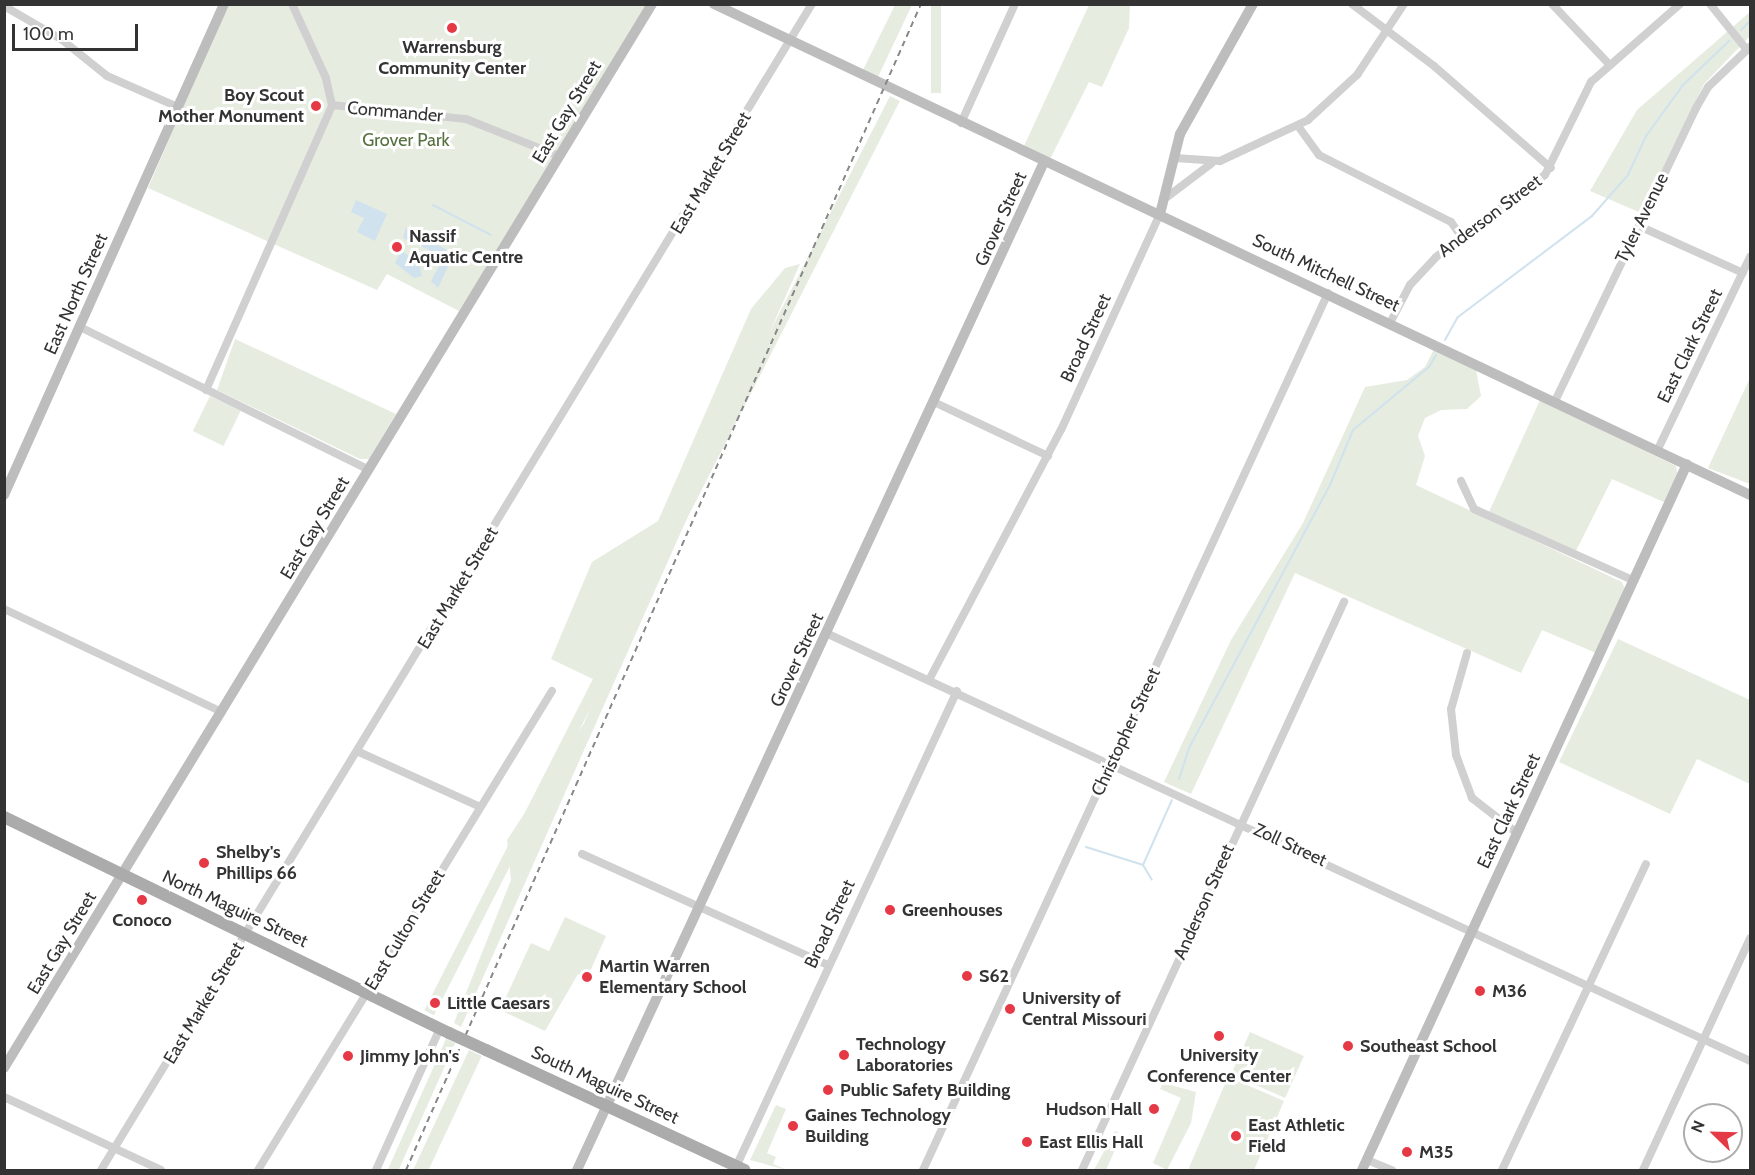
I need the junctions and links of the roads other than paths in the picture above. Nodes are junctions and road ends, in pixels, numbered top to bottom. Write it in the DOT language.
graph roads {
  1 [pos="224,4"];
  2 [pos="292,4"];
  3 [pos="652,4"];
  4 [pos="714,4"];
  5 [pos="812,4"];
  6 [pos="1015,4"];
  7 [pos="1253,4"];
  8 [pos="1352,4"];
  9 [pos="1404,4"];
  10 [pos="1552,4"];
  11 [pos="1680,4"];
  12 [pos="1710,4"];
  13 [pos="4,6"];
  14 [pos="1387,29"];
  15 [pos="792,40"];
  16 [pos="1749,48"];
  17 [pos="1609,64"];
  18 [pos="332,105"];
  19 [pos="178,106"];
  20 [pos="961,123"];
  21 [pos="1298,126"];
  22 [pos="559,156"];
  23 [pos="1175,158"];
  24 [pos="1044,162"];
  25 [pos="1214,162"];
  26 [pos="1551,168"];
  27 [pos="1167,197"];
  28 [pos="1160,214"];
  29 [pos="1639,225"];
  30 [pos="1462,237"];
  31 [pos="1750,257"];
  32 [pos="1743,273"];
  33 [pos="1328,293"];
  34 [pos="1391,321"];
  35 [pos="80,327"];
  36 [pos="206,390"];
  37 [pos="1556,399"];
  38 [pos="936,403"];
  39 [pos="1658,449"];
  40 [pos="1048,456"];
  41 [pos="1687,464"];
  42 [pos="369,470"];
  43 [pos="1461,481"];
  44 [pos="4,495"];
  45 [pos="1750,495"];
  46 [pos="1633,580"];
  47 [pos="1344,602"];
  48 [pos="4,609"];
  49 [pos="828,634"];
  50 [pos="1467,653"];
  51 [pos="929,680"];
  52 [pos="552,691"];
  53 [pos="957,692"];
  54 [pos="222,712"];
  55 [pos="359,752"];
  56 [pos="1112,762"];
  57 [pos="480,807"];
  58 [pos="4,817"];
  59 [pos="1242,822"];
  60 [pos="1517,833"];
  61 [pos="582,854"];
  62 [pos="1646,864"];
  63 [pos="123,875"];
  64 [pos="699,906"];
  65 [pos="1472,930"];
  66 [pos="246,934"];
  67 [pos="1750,938"];
  68 [pos="828,965"];
  69 [pos="1589,985"];
  70 [pos="367,992"];
  71 [pos="445,1030"];
  72 [pos="1704,1039"];
  73 [pos="1750,1061"];
  74 [pos="4,1068"];
  75 [pos="4,1097"];
  76 [pos="608,1105"];
  77 [pos="114,1149"];
  78 [pos="1367,1160"];
  79 [pos="738,1169"];
  80 [pos="101,1170"];
  81 [pos="162,1170"];
  82 [pos="258,1170"];
  83 [pos="376,1170"];
  84 [pos="577,1170"];
  85 [pos="923,1170"];
  86 [pos="1082,1170"];
  87 [pos="1362,1170"];
  88 [pos="1392,1170"];
  89 [pos="1503,1170"];
  90 [pos="1643,1170"];
  1 -- 19 [label="street, East North Street"];
  2 -- 18 [label="street, Commander"];
  3 -- 22 [label="street, East Gay Street"];
  4 -- 15 [label="street, South Mitchell Street"];
  5 -- 15 [label="street, East Market Street"];
  6 -- 20 [label="street"];
  7 -- 23 [label="street, Broad Street"];
  8 -- 14 [label="street"];
  9 -- 14 [label="street"];
  10 -- 17 [label="street"];
  11 -- 17 [label="street, Anderson Street"];
  12 -- 16 [label="street"];
  13 -- 19 [label="street"];
  14 -- 21 [label="street"];
  14 -- 26 [label="street"];
  15 -- 20 [label="street, South Mitchell Street"];
  15 -- 55 [label="street, East Market Street"];
  16 -- 29 [label="street, Tyler Avenue"];
  17 -- 26 [label="street, Anderson Street"];
  18 -- 22 [label="street, Commander"];
  18 -- 36 [label="street"];
  19 -- 35 [label="street, East North Street"];
  20 -- 24 [label="street, South Mitchell Street"];
  21 -- 25 [label="street"];
  21 -- 30 [label="street"];
  22 -- 42 [label="street, East Gay Street"];
  23 -- 25 [label="street"];
  23 -- 27 [label="street, Broad Street"];
  24 -- 28 [label="street, South Mitchell Street"];
  24 -- 38 [label="street, Grover Street"];
  25 -- 27 [label="street"];
  26 -- 30 [label="street, Anderson Street"];
  27 -- 28 [label="street, Broad Street"];
  28 -- 33 [label="street, South Mitchell Street"];
  28 -- 40 [label="street, Broad Street"];
  29 -- 32 [label="street"];
  29 -- 37 [label="street, Tyler Avenue"];
  30 -- 34 [label="street, Anderson Street"];
  31 -- 32 [label="street, East Clark Street"];
  32 -- 39 [label="street, East Clark Street"];
  33 -- 34 [label="street, South Mitchell Street"];
  33 -- 56 [label="street, Christopher Street"];
  34 -- 37 [label="street, South Mitchell Street"];
  35 -- 36 [label="street"];
  35 -- 44 [label="street, East North Street"];
  36 -- 42 [label="street"];
  37 -- 39 [label="street, South Mitchell Street"];
  38 -- 40 [label="street"];
  38 -- 49 [label="street, Grover Street"];
  39 -- 41 [label="street, South Mitchell Street"];
  40 -- 51 [label="street, Broad Street"];
  41 -- 45 [label="street, South Mitchell Street"];
  41 -- 46 [label="street, East Clark Street"];
  42 -- 54 [label="street, East Gay Street"];
  43 -- 46 [label="street"];
  46 -- 60 [label="street, East Clark Street"];
  47 -- 59 [label="street, Anderson Street"];
  48 -- 54 [label="street"];
  49 -- 51 [label="street, Zoll Street"];
  49 -- 64 [label="street, Grover Street"];
  50 -- 60 [label="street"];
  51 -- 53 [label="street, Zoll Street"];
  52 -- 57 [label="street, East Culton Street"];
  53 -- 56 [label="street, Zoll Street"];
  53 -- 68 [label="street, Broad Street"];
  54 -- 63 [label="street, East Gay Street"];
  55 -- 57 [label="street"];
  55 -- 66 [label="street, East Market Street"];
  56 -- 59 [label="street, Zoll Street"];
  56 -- 85 [label="street, Christopher Street"];
  57 -- 70 [label="street, East Culton Street"];
  58 -- 63 [label="main road, North Maguire Street"];
  59 -- 65 [label="street, Zoll Street"];
  59 -- 86 [label="street, Anderson Street"];
  60 -- 65 [label="street, East Clark Street"];
  61 -- 64 [label="street"];
  62 -- 69 [label="street"];
  63 -- 66 [label="main road, North Maguire Street"];
  63 -- 74 [label="street, East Gay Street"];
  64 -- 68 [label="street"];
  64 -- 76 [label="street, Grover Street"];
  65 -- 69 [label="street, Zoll Street"];
  65 -- 78 [label="street, East Clark Street"];
  66 -- 70 [label="main road, North Maguire Street"];
  66 -- 77 [label="street, East Market Street"];
  67 -- 72 [label="street"];
  68 -- 79 [label="street, Broad Street"];
  69 -- 72 [label="street, Zoll Street"];
  69 -- 89 [label="street"];
  70 -- 71 [label="main road, North Maguire Street"];
  70 -- 82 [label="street, East Culton Street"];
  71 -- 76 [label="main road, South Maguire Street, bridge"];
  71 -- 83 [label="street"];
  72 -- 73 [label="street, Zoll Street"];
  72 -- 90 [label="street"];
  75 -- 77 [label="street"];
  76 -- 79 [label="main road, South Maguire Street"];
  76 -- 84 [label="street, Grover Street"];
  77 -- 80 [label="street, East Market Street"];
  77 -- 81 [label="street"];
  78 -- 87 [label="street, East Clark Street"];
  78 -- 88 [label="street"];
}
